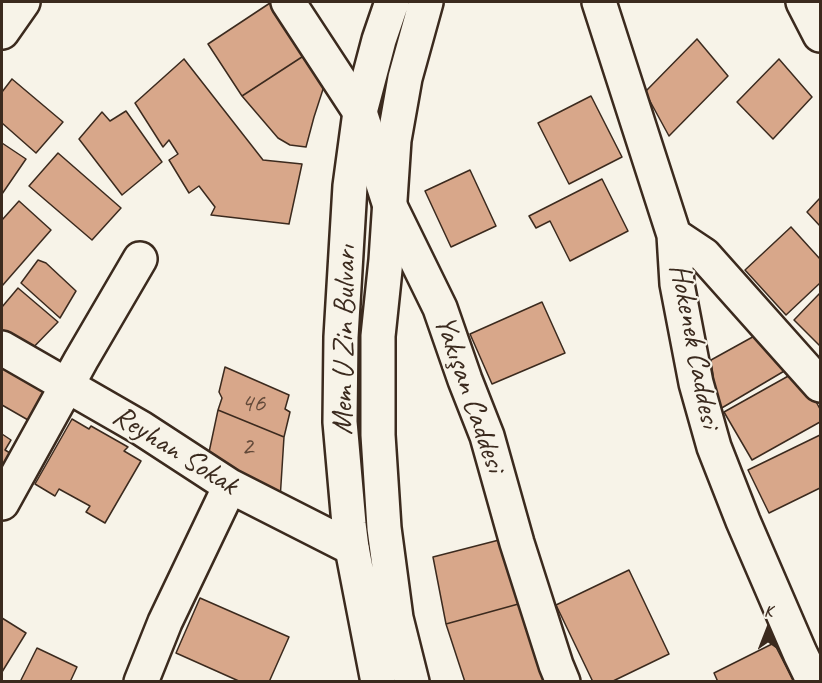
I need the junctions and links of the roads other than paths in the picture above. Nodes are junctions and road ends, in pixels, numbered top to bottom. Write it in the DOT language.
graph roads {
  1 [pos="23,2"];
  2 [pos="288,2"];
  3 [pos="392,2"];
  4 [pos="426,2"];
  5 [pos="599,2"];
  6 [pos="803,2"];
  7 [pos="2,32"];
  8 [pos="820,35"];
  9 [pos="360,112"];
  10 [pos="390,206"];
  11 [pos="674,235"];
  12 [pos="140,259"];
  13 [pos="2,348"];
  14 [pos="67,385"];
  15 [pos="820,385"];
  16 [pos="230,486"];
  17 [pos="2,503"];
  18 [pos="352,548"];
  19 [pos="141,681"];
  20 [pos="378,681"];
  21 [pos="412,681"];
  22 [pos="563,681"];
  23 [pos="814,681"];
  1 -- 7 [label="street"];
  2 -- 9 [label="street, Yakışan Caddesi"];
  3 -- 9 [label="street, Mem U Zin Bulvarı"];
  4 -- 10 [label="street, Mem U Zin Bulvarı"];
  5 -- 11 [label="street, Hokenek Caddesi"];
  6 -- 8 [label="street"];
  9 -- 10 [label="street, Yakışan Caddesi"];
  9 -- 18 [label="street, Mem U Zin Bulvarı"];
  10 -- 21 [label="street, Mem U Zin Bulvarı"];
  10 -- 22 [label="street, Yakışan Caddesi"];
  11 -- 15 [label="street"];
  11 -- 23 [label="street, Hokenek Caddesi"];
  12 -- 14 [label="street"];
  13 -- 14 [label="street, Reyhan Sokak"];
  14 -- 16 [label="street, Reyhan Sokak"];
  14 -- 17 [label="street"];
  16 -- 18 [label="street, Reyhan Sokak"];
  16 -- 19 [label="street"];
  18 -- 20 [label="street, Mem U Zin Bulvarı"];
}
